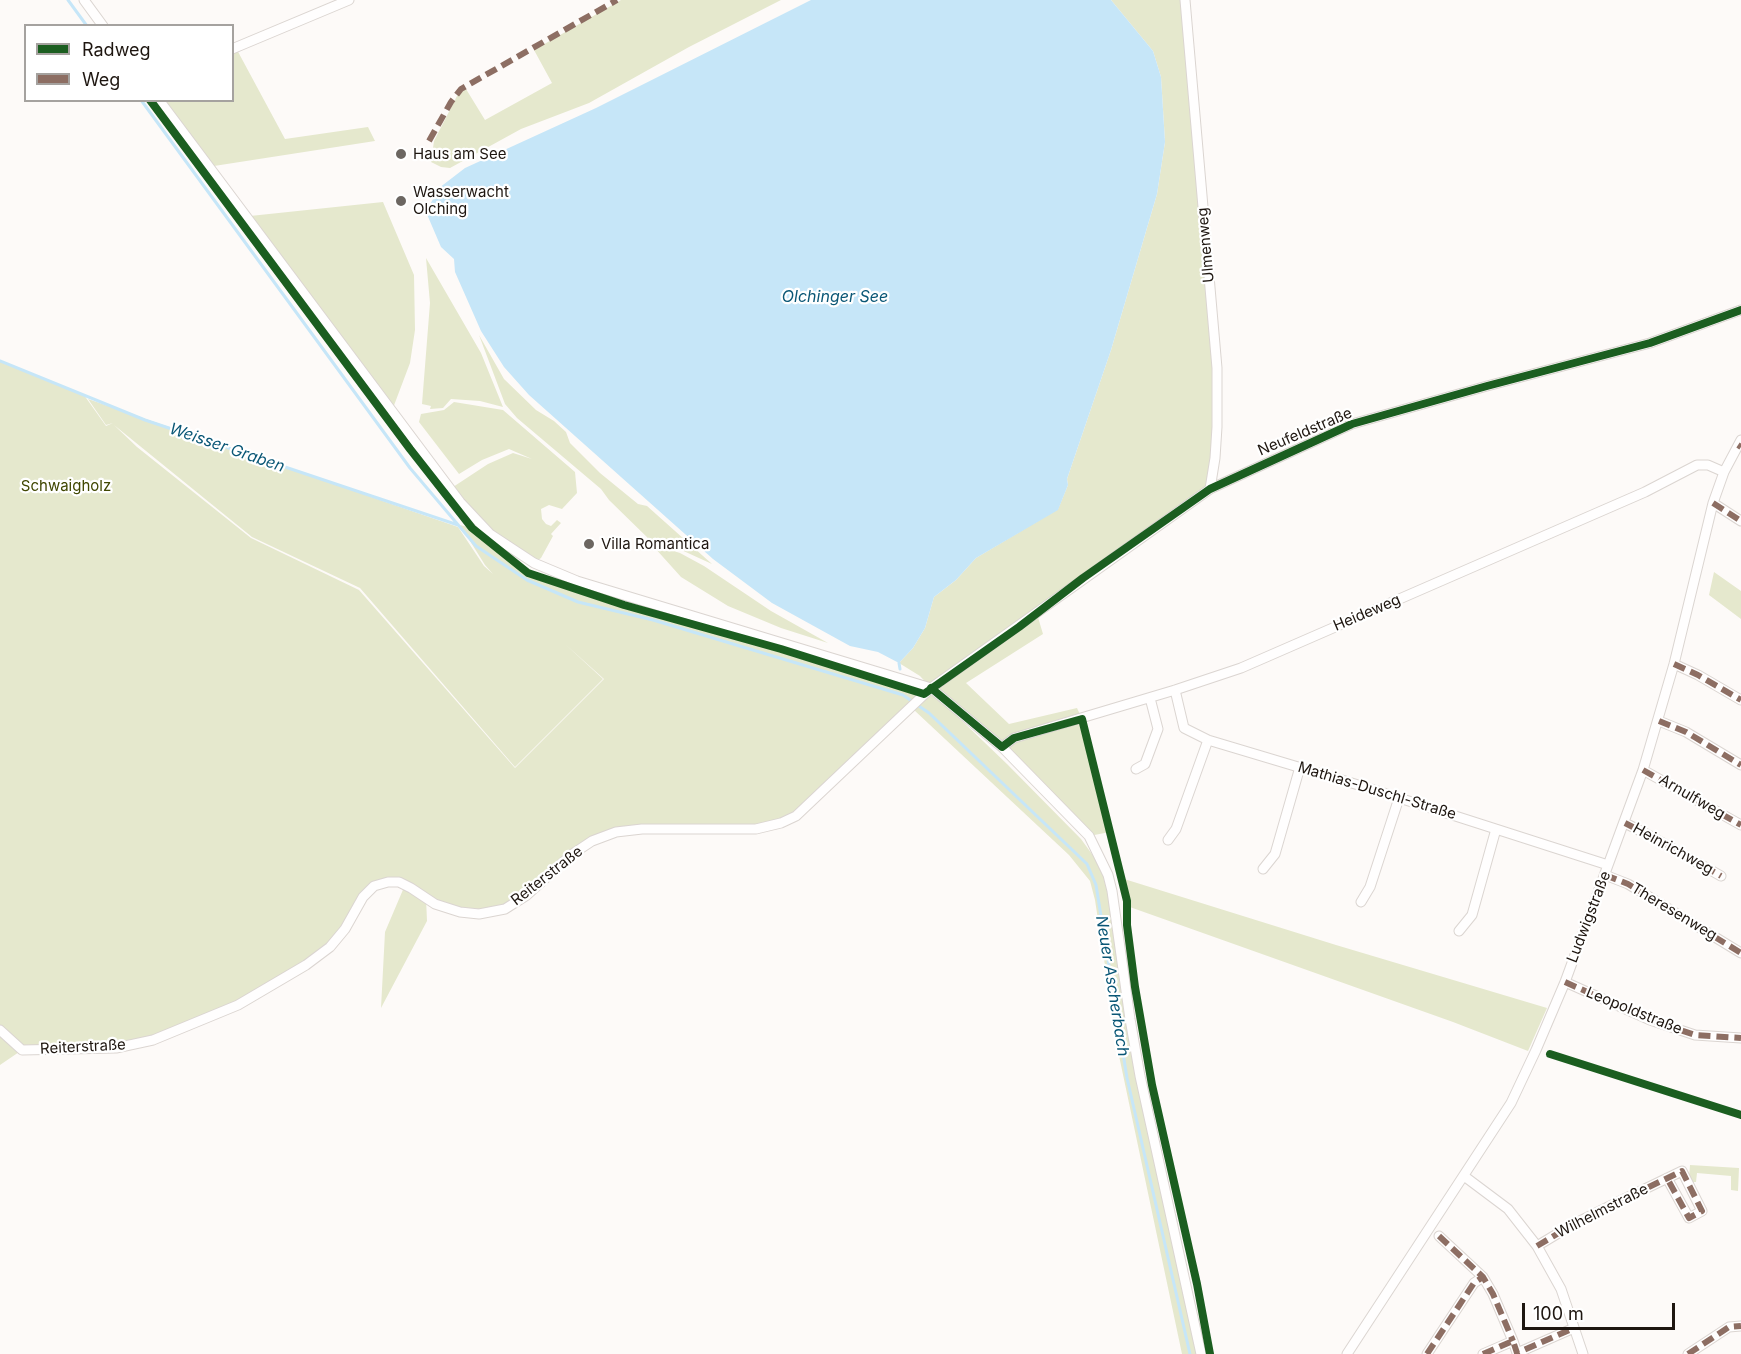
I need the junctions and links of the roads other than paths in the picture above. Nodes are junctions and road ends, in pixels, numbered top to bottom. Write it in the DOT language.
graph roads {
  1 [pos="84,0"];
  2 [pos="349,0"];
  3 [pos="1185,0"];
  4 [pos="102,24"];
  5 [pos="234,48"];
  6 [pos="160,102"];
  7 [pos="1741,310"];
  8 [pos="1740,444"];
  9 [pos="1724,472"];
  10 [pos="1210,489"];
  11 [pos="1713,503"];
  12 [pos="1741,521"];
  13 [pos="1674,664"];
  14 [pos="931,688"];
  15 [pos="1175,690"];
  16 [pos="1150,698"];
  17 [pos="1741,700"];
  18 [pos="1659,721"];
  19 [pos="1208,740"];
  20 [pos="1002,747"];
  21 [pos="1741,765"];
  22 [pos="1300,767"];
  23 [pos="1136,769"];
  24 [pos="1643,770"];
  25 [pos="1399,798"];
  26 [pos="1624,823"];
  27 [pos="1741,825"];
  28 [pos="1496,829"];
  29 [pos="1168,840"];
  30 [pos="1263,869"];
  31 [pos="1607,870"];
  32 [pos="1721,876"];
  33 [pos="1360,902"];
  34 [pos="1459,931"];
  35 [pos="1741,939"];
  36 [pos="1738,951"];
  37 [pos="1565,982"];
  38 [pos="0,1030"];
  39 [pos="1741,1038"];
  40 [pos="1464,1176"];
  41 [pos="1667,1178"];
  42 [pos="1439,1236"];
  43 [pos="1538,1246"];
  44 [pos="1483,1278"];
  45 [pos="1741,1326"];
  46 [pos="1574,1328"];
  47 [pos="1513,1341"];
  48 [pos="1517,1353"];
  49 [pos="1201,1354"];
  50 [pos="1347,1354"];
  51 [pos="1427,1354"];
  52 [pos="1482,1354"];
  53 [pos="1584,1354"];
  54 [pos="1688,1354"];
  1 -- 4 [label="street"];
  2 -- 5 [label="street"];
  3 -- 10 [label="street, Ulmenweg"];
  6 -- 14 [label="street"];
  7 -- 10 [label="street, Neufeldstraße"];
  8 -- 9 [label="street, Ludwigstraße"];
  9 -- 11 [label="street, Ludwigstraße"];
  9 -- 15 [label="street, Heideweg"];
  10 -- 14 [label="street, Neufeldstraße"];
  11 -- 12 [label="street"];
  11 -- 13 [label="street, Ludwigstraße"];
  13 -- 17 [label="street"];
  13 -- 18 [label="street, Ludwigstraße"];
  14 -- 20 [label="street"];
  14 -- 38 [label="street, Reiterstraße"];
  15 -- 16 [label="street, Heideweg"];
  15 -- 19 [label="street, Mathias-Duschl-Straße"];
  16 -- 20 [label="street, Heideweg"];
  16 -- 23 [label="street"];
  18 -- 21 [label="street"];
  18 -- 24 [label="street, Ludwigstraße"];
  19 -- 22 [label="street, Mathias-Duschl-Straße"];
  19 -- 29 [label="street"];
  20 -- 49 [label="street"];
  22 -- 25 [label="street, Mathias-Duschl-Straße"];
  22 -- 30 [label="street"];
  24 -- 26 [label="street, Ludwigstraße"];
  24 -- 27 [label="street, Arnulfweg"];
  25 -- 28 [label="street, Mathias-Duschl-Straße"];
  25 -- 33 [label="street"];
  26 -- 31 [label="street, Ludwigstraße"];
  26 -- 32 [label="street, Heinrichweg"];
  28 -- 31 [label="street, Mathias-Duschl-Straße"];
  28 -- 34 [label="street"];
  31 -- 36 [label="street, Theresenweg"];
  31 -- 37 [label="street, Ludwigstraße"];
  35 -- 36 [label="street"];
  37 -- 39 [label="street, Leopoldstraße"];
  37 -- 40 [label="street, Ludwigstraße"];
  40 -- 43 [label="street"];
  40 -- 50 [label="street, Ludwigstraße"];
  41 -- 41 [label="street"];
  41 -- 43 [label="street, Wilhelmstraße"];
  42 -- 44 [label="street"];
  43 -- 46 [label="street"];
  44 -- 47 [label="street"];
  44 -- 51 [label="street"];
  45 -- 54 [label="street"];
  46 -- 48 [label="street"];
  46 -- 53 [label="street"];
  47 -- 48 [label="street"];
  47 -- 52 [label="street"];
}
